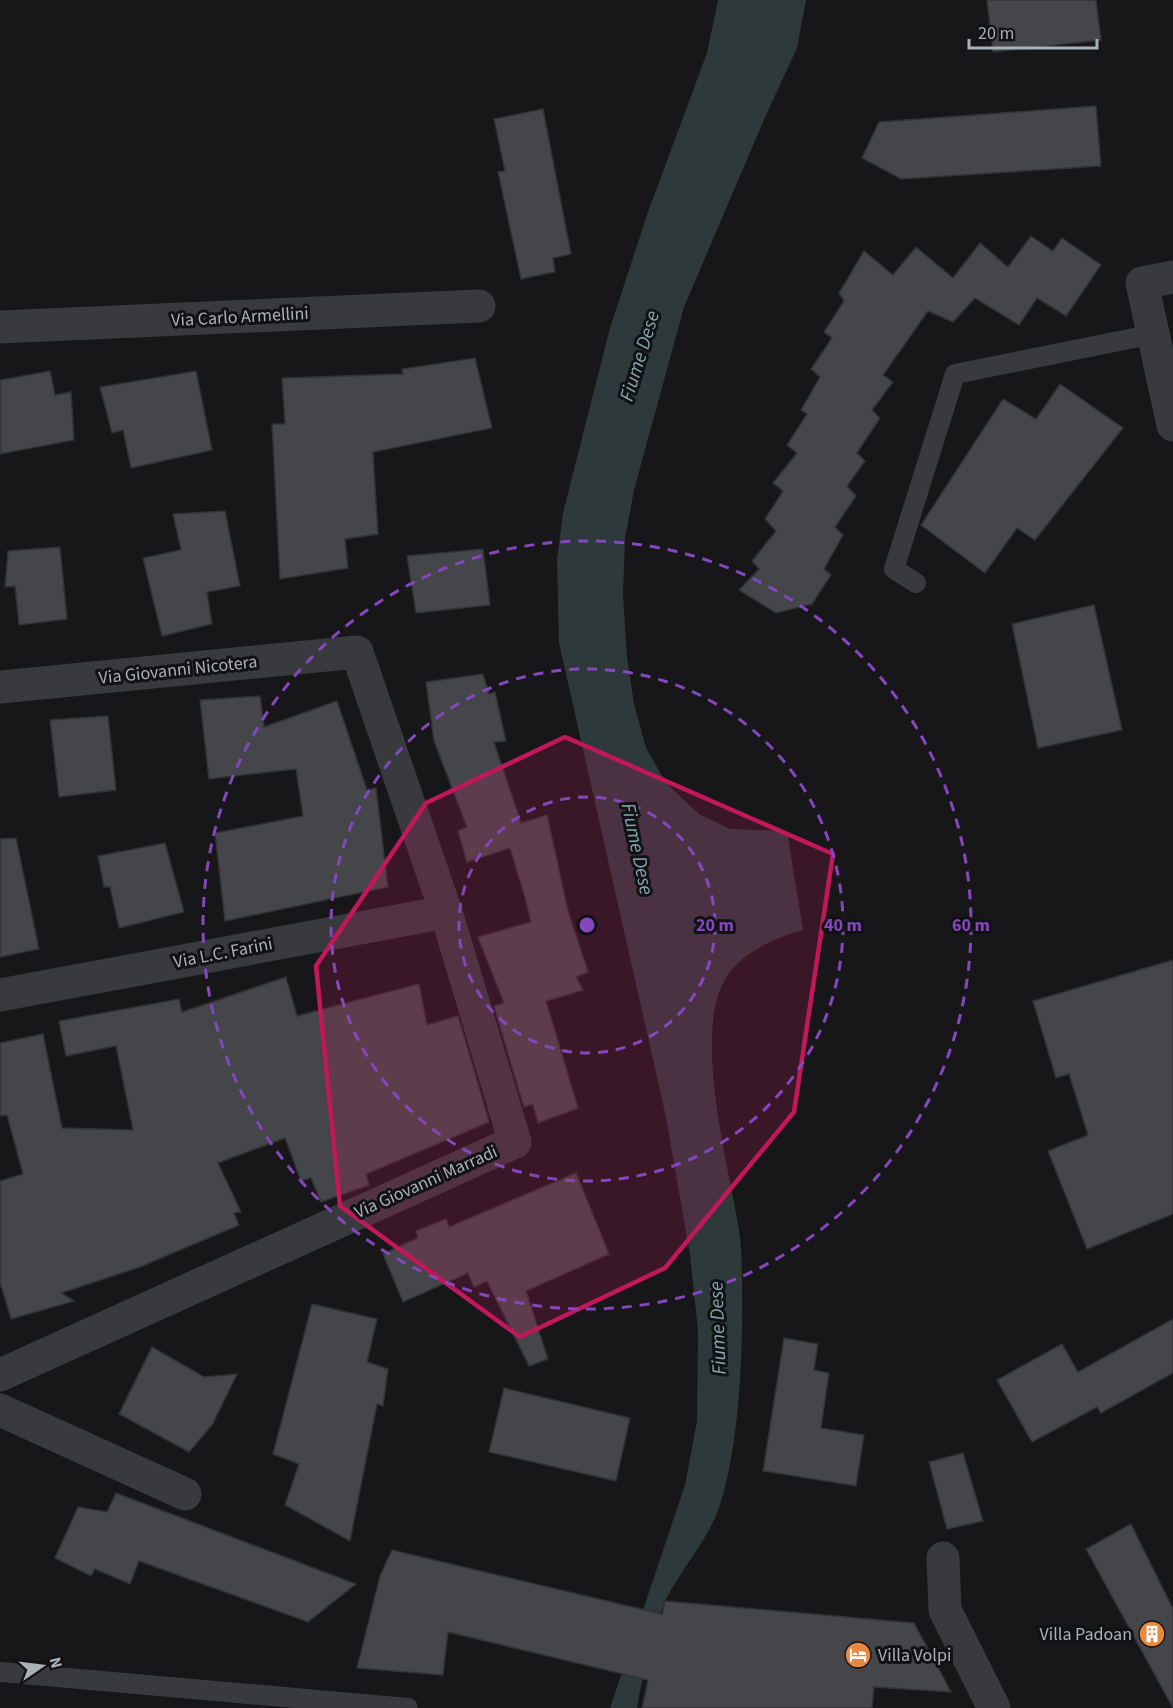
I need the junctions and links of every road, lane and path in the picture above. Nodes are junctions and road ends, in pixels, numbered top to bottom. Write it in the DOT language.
graph roads {
  1 [pos="1158,280"];
  2 [pos="479,306"];
  3 [pos="0,327"];
  4 [pos="1154,334"];
  5 [pos="1173,425"];
  6 [pos="916,584"];
  7 [pos="357,652"];
  8 [pos="0,687"];
  9 [pos="446,912"];
  10 [pos="0,995"];
  11 [pos="0,1375"];
  12 [pos="0,1410"];
  13 [pos="185,1494"];
  14 [pos="943,1558"];
  15 [pos="0,1672"];
  16 [pos="315,1704"];
  17 [pos="408,1708"];
  18 [pos="994,1708"];
  1 -- 4 [label="street"];
  2 -- 3 [label="street, Via Carlo Armellini"];
  4 -- 5 [label="street"];
  4 -- 6 [label="lane"];
  7 -- 8 [label="street, Via Giovanni Nicotera"];
  7 -- 9 [label="street, Via Giovanni Marradi"];
  9 -- 10 [label="street, Via L.C. Farini"];
  9 -- 11 [label="street, Via Giovanni Marradi"];
  12 -- 13 [label="street"];
  14 -- 18 [label="street"];
  15 -- 16 [label="lane"];
  16 -- 17 [label="lane"];
}
